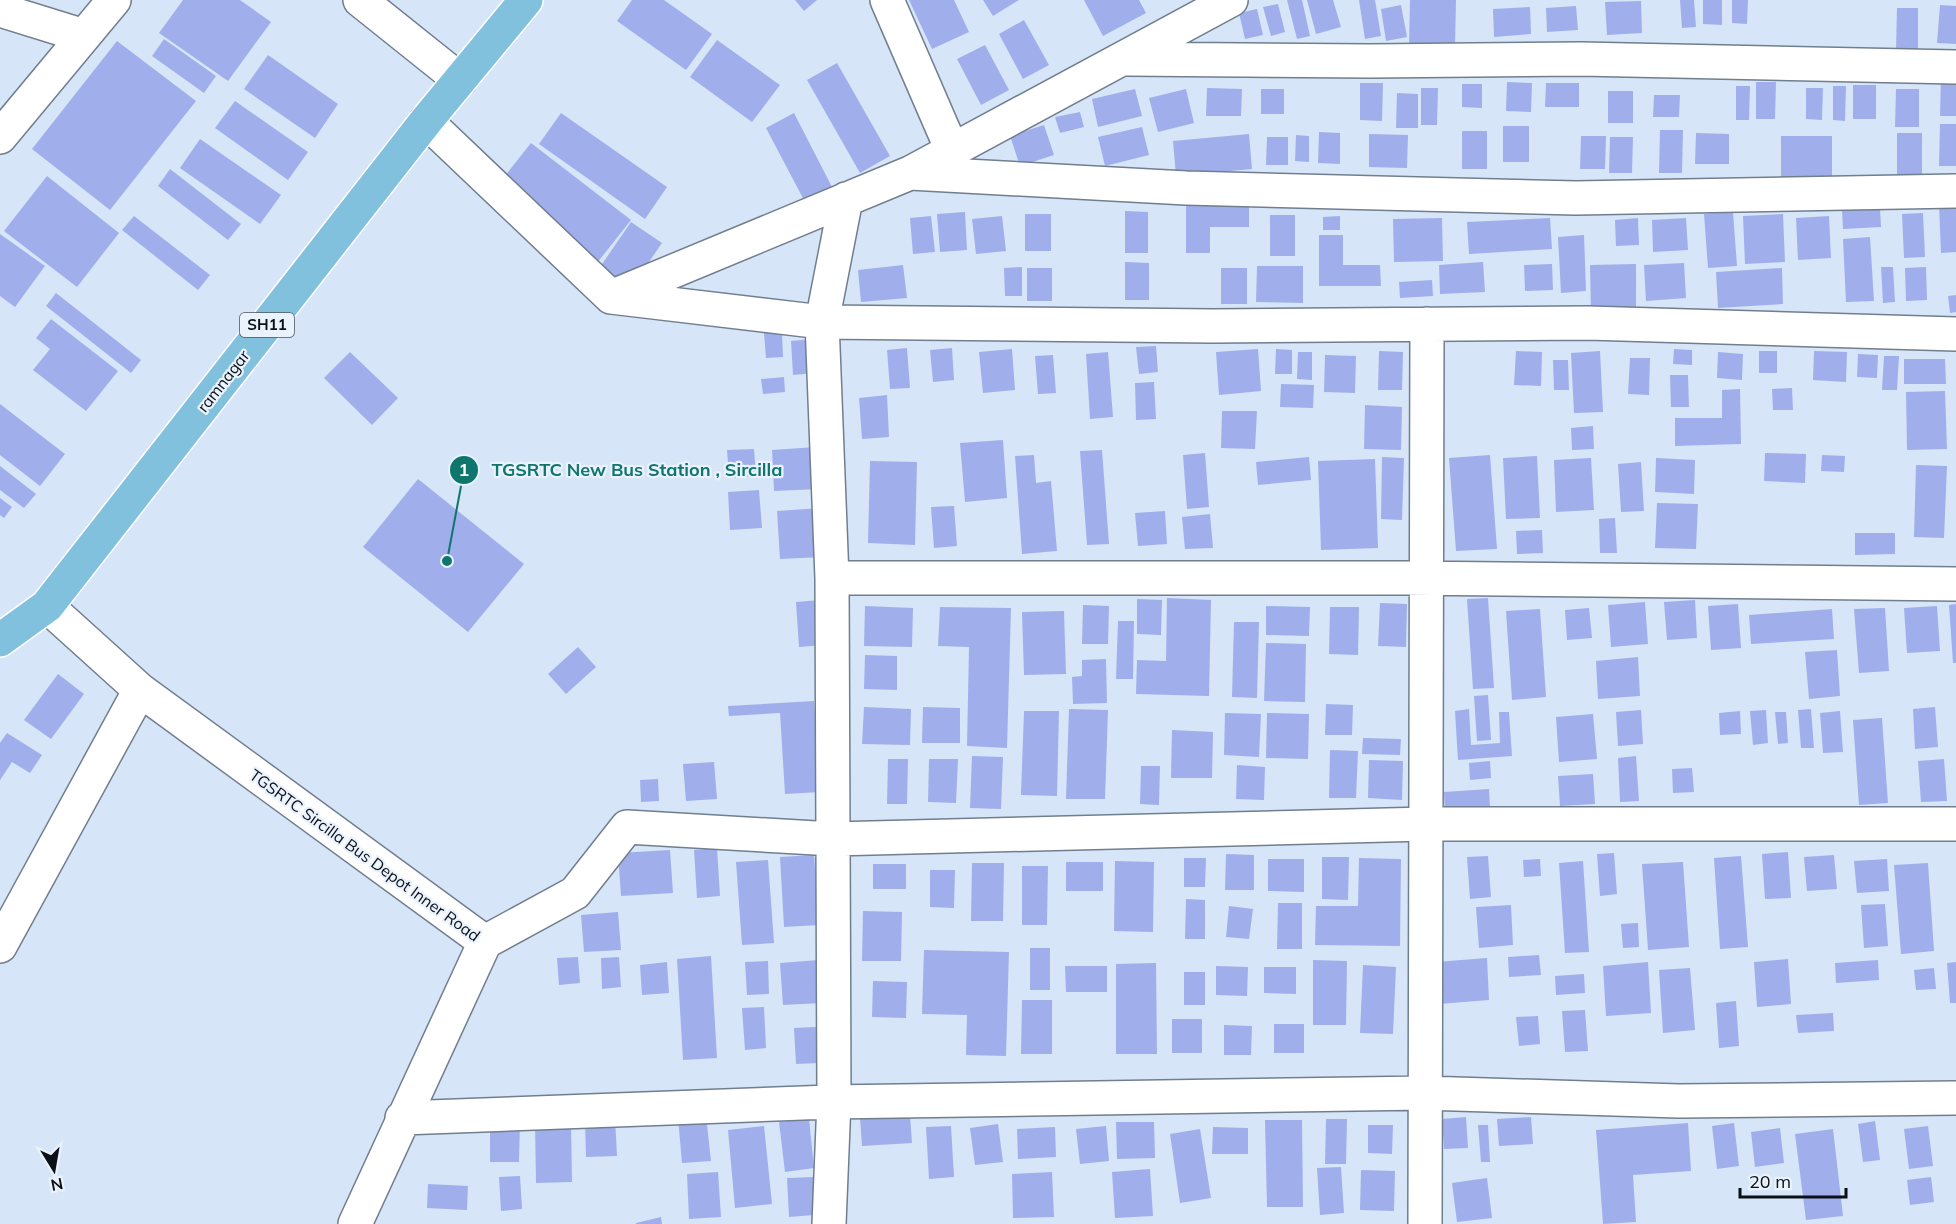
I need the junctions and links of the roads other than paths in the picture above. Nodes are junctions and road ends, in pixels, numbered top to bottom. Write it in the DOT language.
graph roads {
  1 [pos="114,0"];
  2 [pos="360,0"];
  3 [pos="526,0"];
  4 [pos="887,0"];
  5 [pos="1231,0"];
  6 [pos="0,10"];
  7 [pos="84,36"];
  8 [pos="1124,58"];
  9 [pos="1956,67"];
  10 [pos="460,80"];
  11 [pos="426,121"];
  12 [pos="0,137"];
  13 [pos="951,150"];
  14 [pos="910,173"];
  15 [pos="1956,191"];
  16 [pos="846,199"];
  17 [pos="610,297"];
  18 [pos="822,322"];
  19 [pos="1426,324"];
  20 [pos="1956,334"];
  21 [pos="832,578"];
  22 [pos="1426,578"];
  23 [pos="1956,584"];
  24 [pos="47,606"];
  25 [pos="0,640"];
  26 [pos="140,690"];
  27 [pos="1426,824"];
  28 [pos="1956,825"];
  29 [pos="833,838"];
  30 [pos="485,942"];
  31 [pos="0,946"];
  32 [pos="1425,1093"];
  33 [pos="1956,1098"];
  34 [pos="834,1101"];
  35 [pos="402,1118"];
  36 [pos="355,1224"];
  37 [pos="829,1224"];
  38 [pos="1425,1224"];
  1 -- 7 [label="street"];
  2 -- 10 [label="street"];
  3 -- 10 [label="main road, ramnagar / SH11"];
  4 -- 13 [label="street"];
  5 -- 8 [label="street"];
  6 -- 7 [label="street"];
  7 -- 12 [label="street"];
  8 -- 9 [label="street"];
  8 -- 13 [label="street"];
  10 -- 11 [label="main road, ramnagar / SH11"];
  11 -- 17 [label="street"];
  11 -- 24 [label="main road, ramnagar / SH11"];
  13 -- 14 [label="street"];
  14 -- 15 [label="street"];
  14 -- 16 [label="street"];
  16 -- 17 [label="street"];
  16 -- 18 [label="street"];
  17 -- 18 [label="street"];
  18 -- 19 [label="street"];
  18 -- 21 [label="street"];
  19 -- 20 [label="street"];
  19 -- 22 [label="street"];
  21 -- 22 [label="street"];
  21 -- 29 [label="street"];
  22 -- 23 [label="street"];
  22 -- 27 [label="street"];
  24 -- 25 [label="main road, ramnagar / SH11"];
  24 -- 26 [label="street, TGSRTC Sircilla Bus Depot Inner Road"];
  26 -- 30 [label="street, TGSRTC Sircilla Bus Depot Inner Road"];
  26 -- 31 [label="street"];
  27 -- 28 [label="street"];
  27 -- 29 [label="street"];
  27 -- 32 [label="street"];
  29 -- 30 [label="street"];
  29 -- 34 [label="street"];
  30 -- 35 [label="street, TGSRTC Sircilla Bus Depot Inner Road"];
  32 -- 33 [label="street"];
  32 -- 34 [label="street"];
  32 -- 38 [label="street"];
  34 -- 35 [label="street"];
  34 -- 37 [label="street"];
  35 -- 36 [label="street, TGSRTC Sircilla Bus Depot Inner Road"];
}
